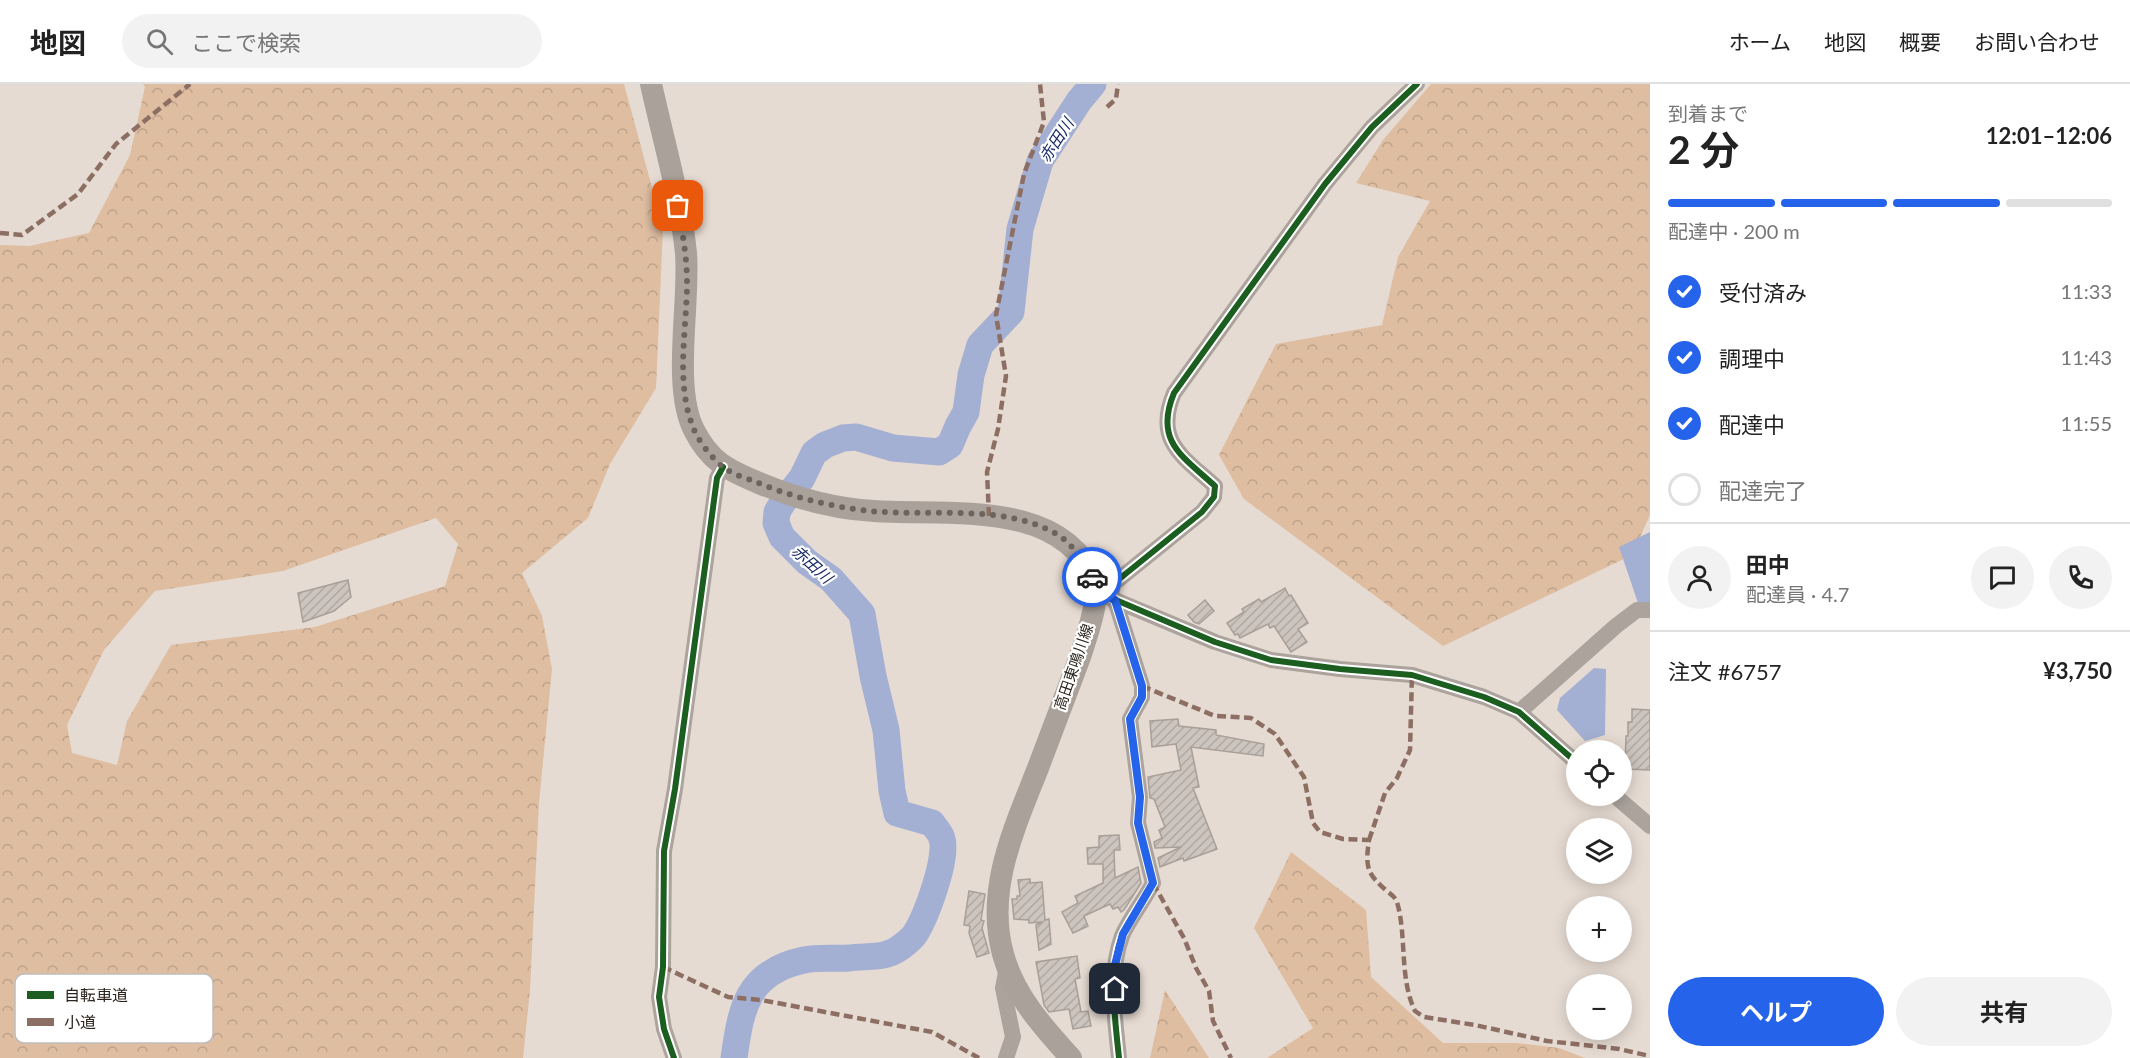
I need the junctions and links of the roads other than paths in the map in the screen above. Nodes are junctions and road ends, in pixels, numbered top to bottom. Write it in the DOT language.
graph roads {
  1 [pos="651,84"];
  2 [pos="1417,84"];
  3 [pos="723,467"];
  4 [pos="1107,597"];
  5 [pos="1650,610"];
  6 [pos="1519,712"];
  7 [pos="1566,753"];
  8 [pos="1627,806"];
  9 [pos="1650,826"];
  10 [pos="1007,967"];
  11 [pos="674,1058"];
  12 [pos="1006,1058"];
  13 [pos="1071,1058"];
  14 [pos="1119,1058"];
  1 -- 3 [label="main road"];
  2 -- 4 [label="street"];
  3 -- 4 [label="main road"];
  3 -- 11 [label="street"];
  4 -- 6 [label="street"];
  4 -- 10 [label="main road, 高田東鳴川線"];
  4 -- 14 [label="street"];
  5 -- 6 [label="street"];
  6 -- 7 [label="street"];
  8 -- 9 [label="street"];
  10 -- 12 [label="street"];
  10 -- 13 [label="main road, 高田東鳴川線"];
}
